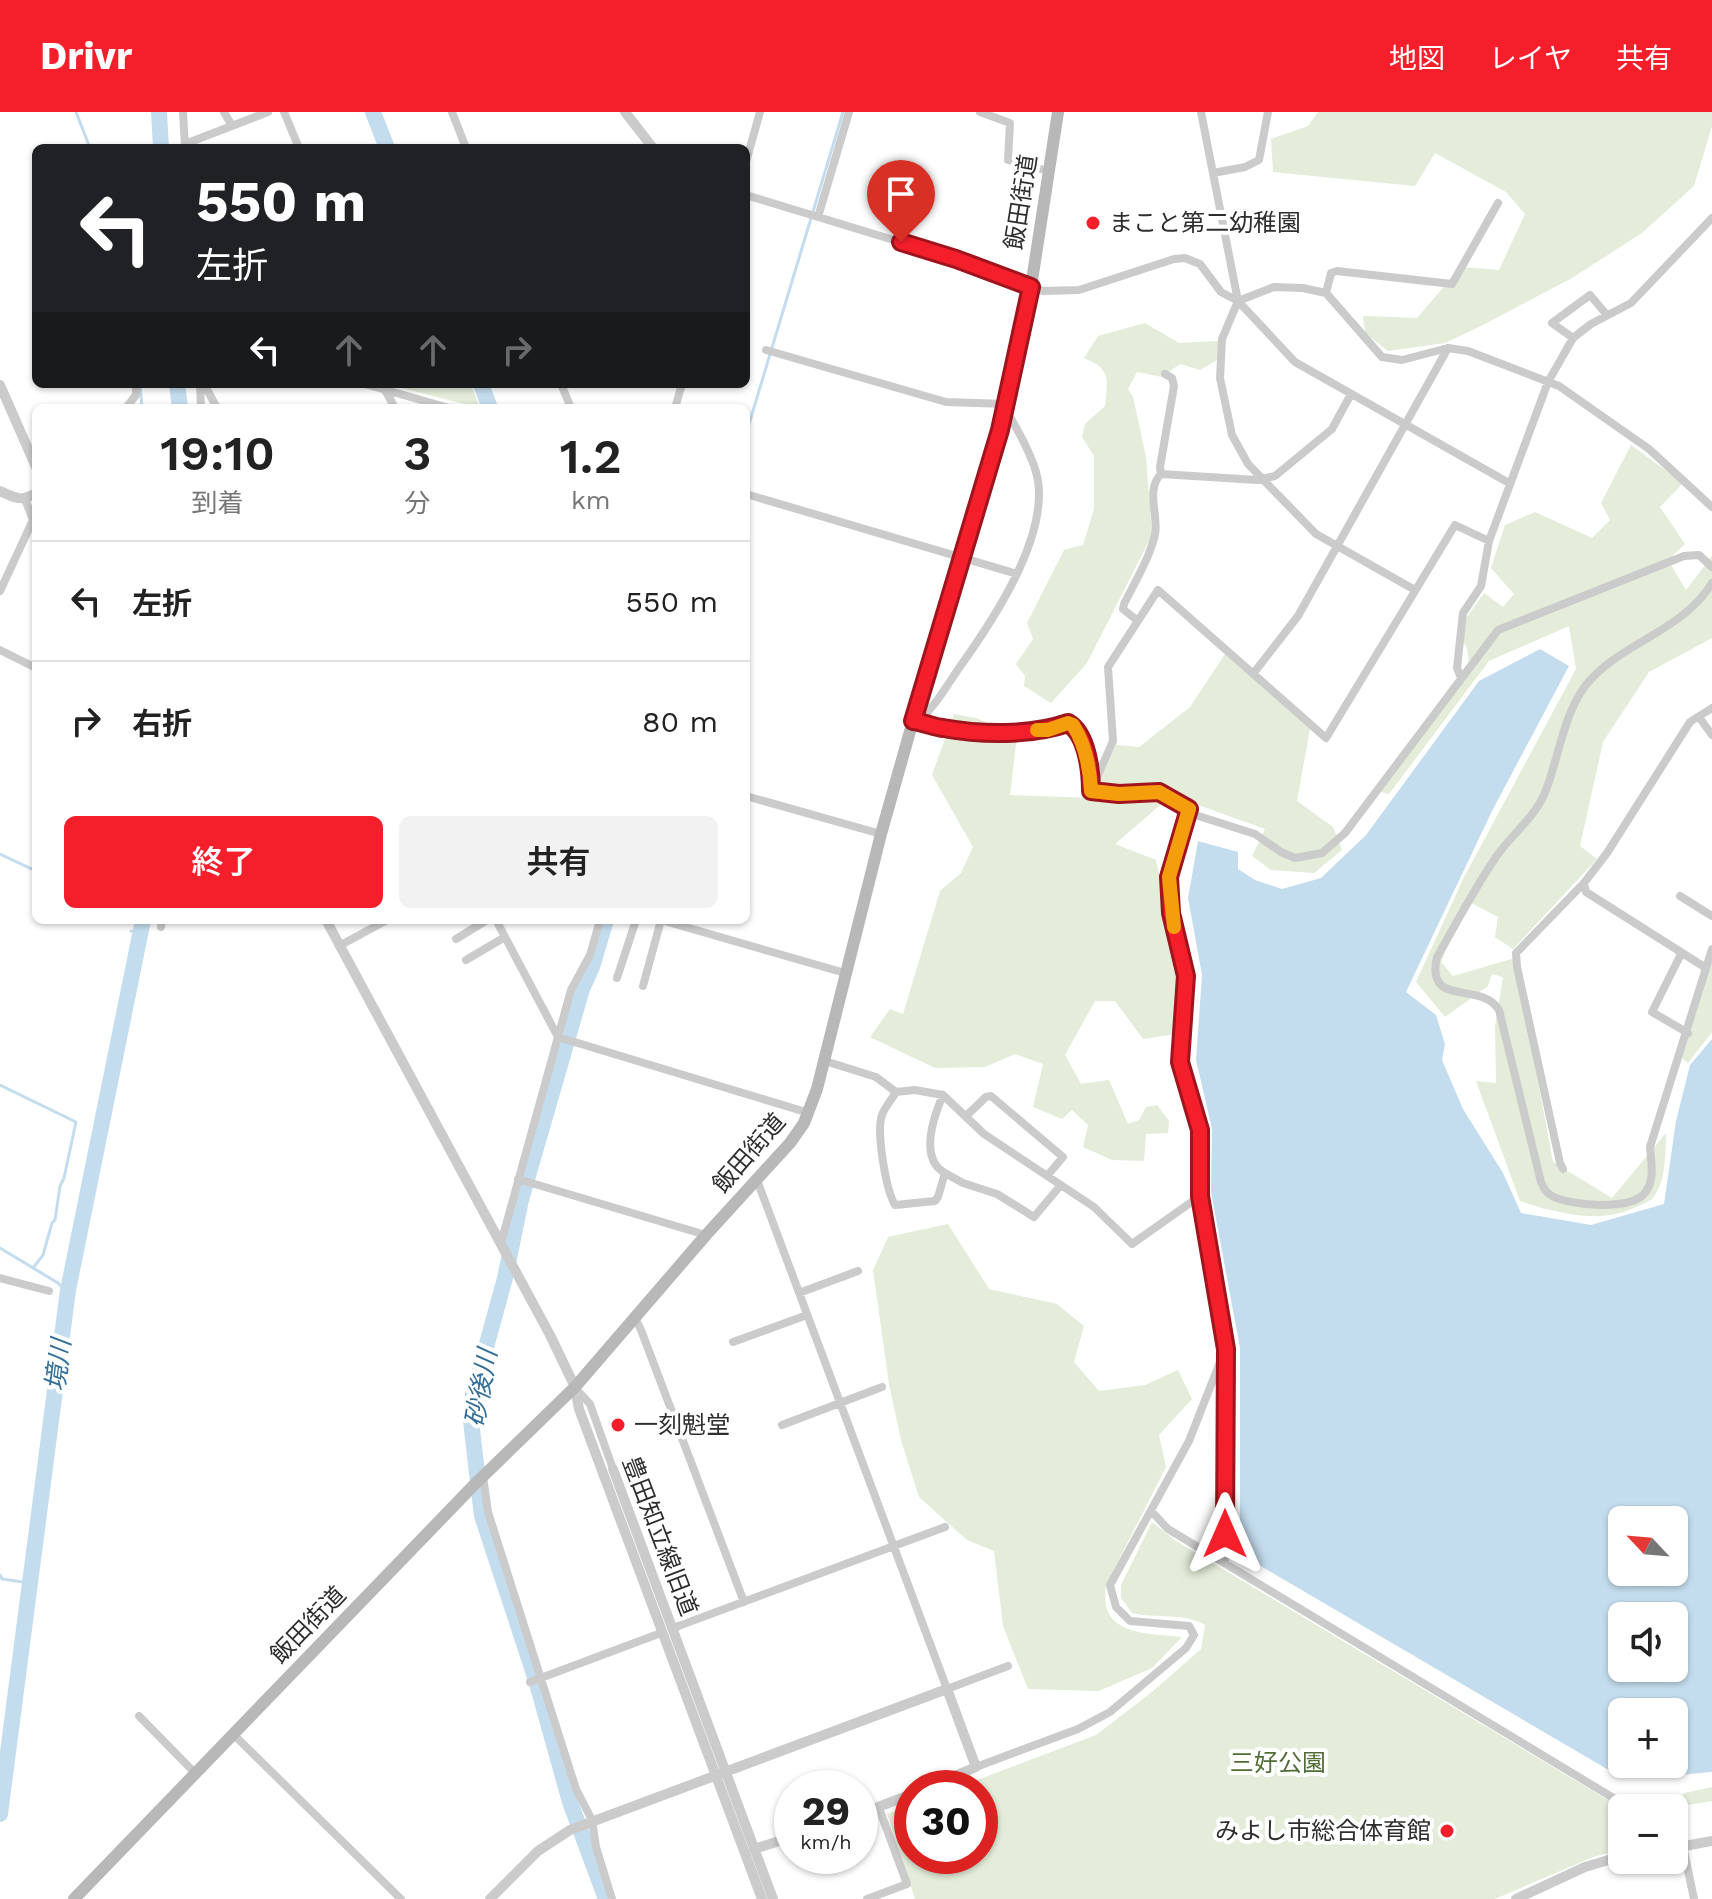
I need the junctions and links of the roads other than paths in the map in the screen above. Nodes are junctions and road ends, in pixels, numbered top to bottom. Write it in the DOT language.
graph roads {
  1 [pos="183,112"];
  2 [pos="224,112"];
  3 [pos="268,112"];
  4 [pos="284,112"];
  5 [pos="452,112"];
  6 [pos="625,112"];
  7 [pos="760,112"];
  8 [pos="849,112"];
  9 [pos="980,112"];
  10 [pos="1058,112"];
  11 [pos="1201,112"];
  12 [pos="1268,112"];
  13 [pos="232,126"];
  14 [pos="185,144"];
  15 [pos="190,144"];
  16 [pos="297,144"];
  17 [pos="464,144"];
  18 [pos="650,144"];
  19 [pos="750,148"];
  20 [pos="1048,171"];
  21 [pos="1213,173"];
  22 [pos="750,196"];
  23 [pos="1498,203"];
  24 [pos="818,217"];
  25 [pos="1712,218"];
  26 [pos="1031,287"];
  27 [pos="1326,293"];
  28 [pos="1238,301"];
  29 [pos="1607,315"];
  30 [pos="1573,338"];
  31 [pos="1448,348"];
  32 [pos="766,350"];
  33 [pos="1165,374"];
  34 [pos="1548,382"];
  35 [pos="0,385"];
  36 [pos="378,388"];
  37 [pos="385,390"];
  38 [pos="1351,394"];
  39 [pos="393,404"];
  40 [pos="435,404"];
  41 [pos="1006,406"];
  42 [pos="1406,425"];
  43 [pos="32,458"];
  44 [pos="1161,474"];
  45 [pos="1265,479"];
  46 [pos="1509,483"];
  47 [pos="0,491"];
  48 [pos="32,495"];
  49 [pos="750,495"];
  50 [pos="25,499"];
  51 [pos="1712,507"];
  52 [pos="32,517"];
  53 [pos="32,522"];
  54 [pos="1489,541"];
  55 [pos="1338,547"];
  56 [pos="960,559"];
  57 [pos="1712,567"];
  58 [pos="1017,574"];
  59 [pos="1712,583"];
  60 [pos="1415,590"];
  61 [pos="0,591"];
  62 [pos="1138,621"];
  63 [pos="0,650"];
  64 [pos="32,666"];
  65 [pos="1253,674"];
  66 [pos="1461,678"];
  67 [pos="1712,708"];
  68 [pos="1699,717"];
  69 [pos="916,721"];
  70 [pos="1712,735"];
  71 [pos="1091,791"];
  72 [pos="750,797"];
  73 [pos="1189,813"];
  74 [pos="881,834"];
  75 [pos="1584,883"];
  76 [pos="1680,896"];
  77 [pos="1712,916"];
  78 [pos="328,924"];
  79 [pos="380,924"];
  80 [pos="480,924"];
  81 [pos="498,924"];
  82 [pos="599,924"];
  83 [pos="635,924"];
  84 [pos="660,924"];
  85 [pos="691,924"];
  86 [pos="505,937"];
  87 [pos="456,939"];
  88 [pos="339,946"];
  89 [pos="1712,949"];
  90 [pos="1681,954"];
  91 [pos="466,960"];
  92 [pos="1706,968"];
  93 [pos="845,973"];
  94 [pos="617,978"];
  95 [pos="643,986"];
  96 [pos="1688,1033"];
  97 [pos="560,1037"];
  98 [pos="825,1061"];
  99 [pos="896,1092"];
  100 [pos="943,1095"];
  101 [pos="809,1113"];
  102 [pos="966,1116"];
  103 [pos="1563,1169"];
  104 [pos="945,1173"];
  105 [pos="1047,1176"];
  106 [pos="520,1179"];
  107 [pos="757,1180"];
  108 [pos="1060,1186"];
  109 [pos="1200,1196"];
  110 [pos="706,1235"];
  111 [pos="503,1247"];
  112 [pos="858,1271"];
  113 [pos="0,1278"];
  114 [pos="49,1291"];
  115 [pos="799,1293"];
  116 [pos="807,1315"];
  117 [pos="635,1318"];
  118 [pos="733,1342"];
  119 [pos="1226,1349"];
  120 [pos="575,1387"];
  121 [pos="882,1387"];
  122 [pos="842,1403"];
  123 [pos="782,1425"];
  124 [pos="613,1469"];
  125 [pos="480,1480"];
  126 [pos="1151,1511"];
  127 [pos="945,1527"];
  128 [pos="894,1547"];
  129 [pos="1225,1563"];
  130 [pos="744,1602"];
  131 [pos="673,1628"];
  132 [pos="661,1633"];
  133 [pos="1008,1666"];
  134 [pos="541,1678"];
  135 [pos="531,1682"];
  136 [pos="947,1689"];
  137 [pos="139,1716"];
  138 [pos="233,1734"];
  139 [pos="976,1767"];
  140 [pos="969,1770"];
  141 [pos="195,1773"];
  142 [pos="720,1773"];
  143 [pos="1608,1795"];
  144 [pos="894,1802"];
  145 [pos="879,1808"];
  146 [pos="592,1820"];
  147 [pos="1712,1841"];
  148 [pos="774,1843"];
  149 [pos="1688,1845"];
  150 [pos="754,1849"];
  151 [pos="1608,1858"];
  152 [pos="1687,1874"];
  153 [pos="74,1899"];
  154 [pos="401,1899"];
  155 [pos="490,1899"];
  156 [pos="612,1899"];
  157 [pos="762,1899"];
  158 [pos="773,1899"];
  159 [pos="867,1899"];
  160 [pos="1516,1899"];
  161 [pos="1694,1899"];
  1 -- 14 [label="street"];
  2 -- 13 [label="street"];
  3 -- 13 [label="street"];
  4 -- 16 [label="street"];
  5 -- 17 [label="street"];
  6 -- 18 [label="street"];
  7 -- 19 [label="street"];
  8 -- 24 [label="street"];
  9 -- 20 [label="street"];
  10 -- 20 [label="main road, 飯田街道"];
  11 -- 21 [label="street"];
  12 -- 21 [label="street"];
  13 -- 15 [label="street"];
  20 -- 26 [label="main road, 飯田街道"];
  21 -- 28 [label="street"];
  22 -- 24 [label="street"];
  23 -- 27 [label="street"];
  24 -- 26 [label="street"];
  25 -- 29 [label="street"];
  26 -- 28 [label="street"];
  26 -- 41 [label="main road, 飯田街道"];
  27 -- 28 [label="street"];
  27 -- 31 [label="street"];
  28 -- 38 [label="street"];
  28 -- 45 [label="street"];
  29 -- 30 [label="street"];
  29 -- 30 [label="street"];
  30 -- 34 [label="street"];
  31 -- 34 [label="street"];
  31 -- 42 [label="street"];
  32 -- 41 [label="street"];
  33 -- 44 [label="street"];
  34 -- 46 [label="street"];
  34 -- 51 [label="street"];
  35 -- 43 [label="street"];
  36 -- 37 [label="street"];
  37 -- 39 [label="street"];
  37 -- 40 [label="street"];
  38 -- 42 [label="street"];
  38 -- 45 [label="street"];
  41 -- 56 [label="main road, 飯田街道"];
  41 -- 58 [label="street"];
  42 -- 46 [label="street"];
  42 -- 55 [label="street"];
  44 -- 45 [label="street"];
  44 -- 62 [label="street"];
  45 -- 55 [label="street"];
  46 -- 54 [label="street"];
  47 -- 50 [label="street"];
  48 -- 50 [label="street"];
  49 -- 56 [label="street"];
  50 -- 52 [label="street"];
  53 -- 61 [label="street"];
  54 -- 60 [label="street"];
  54 -- 66 [label="street"];
  55 -- 60 [label="street"];
  55 -- 65 [label="street"];
  56 -- 58 [label="street"];
  56 -- 69 [label="main road, 飯田街道"];
  57 -- 66 [label="street"];
  58 -- 69 [label="street"];
  59 -- 96 [label="street"];
  60 -- 65 [label="street"];
  62 -- 65 [label="street"];
  62 -- 71 [label="street"];
  63 -- 64 [label="street"];
  66 -- 73 [label="street"];
  67 -- 68 [label="street"];
  68 -- 70 [label="street"];
  68 -- 75 [label="street"];
  69 -- 71 [label="street"];
  69 -- 74 [label="main road, 飯田街道"];
  71 -- 73 [label="street"];
  72 -- 74 [label="street"];
  73 -- 109 [label="street"];
  74 -- 93 [label="main road, 飯田街道"];
  75 -- 90 [label="street"];
  75 -- 103 [label="street"];
  76 -- 77 [label="street"];
  78 -- 88 [label="street"];
  79 -- 88 [label="street"];
  80 -- 87 [label="street"];
  81 -- 86 [label="street"];
  82 -- 97 [label="street"];
  83 -- 94 [label="street"];
  84 -- 95 [label="street"];
  85 -- 93 [label="street"];
  86 -- 91 [label="street"];
  86 -- 97 [label="street"];
  88 -- 111 [label="street"];
  89 -- 92 [label="street"];
  90 -- 92 [label="street"];
  90 -- 96 [label="street"];
  92 -- 96 [label="street"];
  93 -- 98 [label="main road, 飯田街道"];
  97 -- 101 [label="street"];
  97 -- 106 [label="street"];
  98 -- 99 [label="street"];
  98 -- 101 [label="main road, 飯田街道"];
  99 -- 100 [label="street"];
  99 -- 104 [label="street"];
  100 -- 102 [label="street"];
  100 -- 104 [label="street"];
  101 -- 107 [label="main road, 飯田街道"];
  102 -- 105 [label="street"];
  102 -- 105 [label="street"];
  104 -- 108 [label="street"];
  105 -- 108 [label="street"];
  106 -- 110 [label="street"];
  106 -- 111 [label="street"];
  107 -- 110 [label="main road, 飯田街道"];
  107 -- 115 [label="street"];
  108 -- 109 [label="street"];
  109 -- 119 [label="street"];
  110 -- 117 [label="main road, 飯田街道"];
  111 -- 120 [label="street"];
  112 -- 115 [label="street"];
  113 -- 114 [label="street"];
  115 -- 116 [label="street"];
  116 -- 118 [label="street"];
  116 -- 122 [label="street"];
  117 -- 120 [label="main road, 飯田街道"];
  117 -- 130 [label="street"];
  119 -- 126 [label="street"];
  119 -- 129 [label="street"];
  120 -- 124 [label="street, 豊田知立線旧道"];
  120 -- 125 [label="main road, 飯田街道"];
  120 -- 132 [label="street, 豊田知立線旧道"];
  121 -- 122 [label="street"];
  122 -- 123 [label="street"];
  122 -- 128 [label="street"];
  124 -- 131 [label="street, 豊田知立線旧道"];
  125 -- 134 [label="street"];
  125 -- 138 [label="main road, 飯田街道"];
  126 -- 129 [label="street"];
  126 -- 139 [label="street"];
  127 -- 128 [label="street"];
  128 -- 130 [label="street"];
  128 -- 136 [label="street"];
  129 -- 143 [label="street"];
  130 -- 131 [label="street"];
  131 -- 142 [label="street, 豊田知立線旧道"];
  132 -- 134 [label="street"];
  132 -- 142 [label="street, 豊田知立線旧道"];
  133 -- 136 [label="street"];
  134 -- 135 [label="street"];
  134 -- 146 [label="street"];
  136 -- 139 [label="street"];
  136 -- 142 [label="street"];
  137 -- 141 [label="street"];
  138 -- 141 [label="main road, 飯田街道"];
  138 -- 154 [label="street"];
  139 -- 140 [label="street"];
  141 -- 153 [label="main road, 飯田街道"];
  142 -- 146 [label="street"];
  142 -- 150 [label="street, 豊田知立線旧道"];
  142 -- 157 [label="street, 豊田知立線旧道"];
  144 -- 145 [label="street"];
  145 -- 159 [label="street"];
  146 -- 155 [label="street"];
  146 -- 156 [label="street"];
  147 -- 149 [label="street"];
  148 -- 150 [label="street"];
  150 -- 158 [label="street, 豊田知立線旧道"];
  151 -- 160 [label="street"];
  152 -- 161 [label="street"];
}
